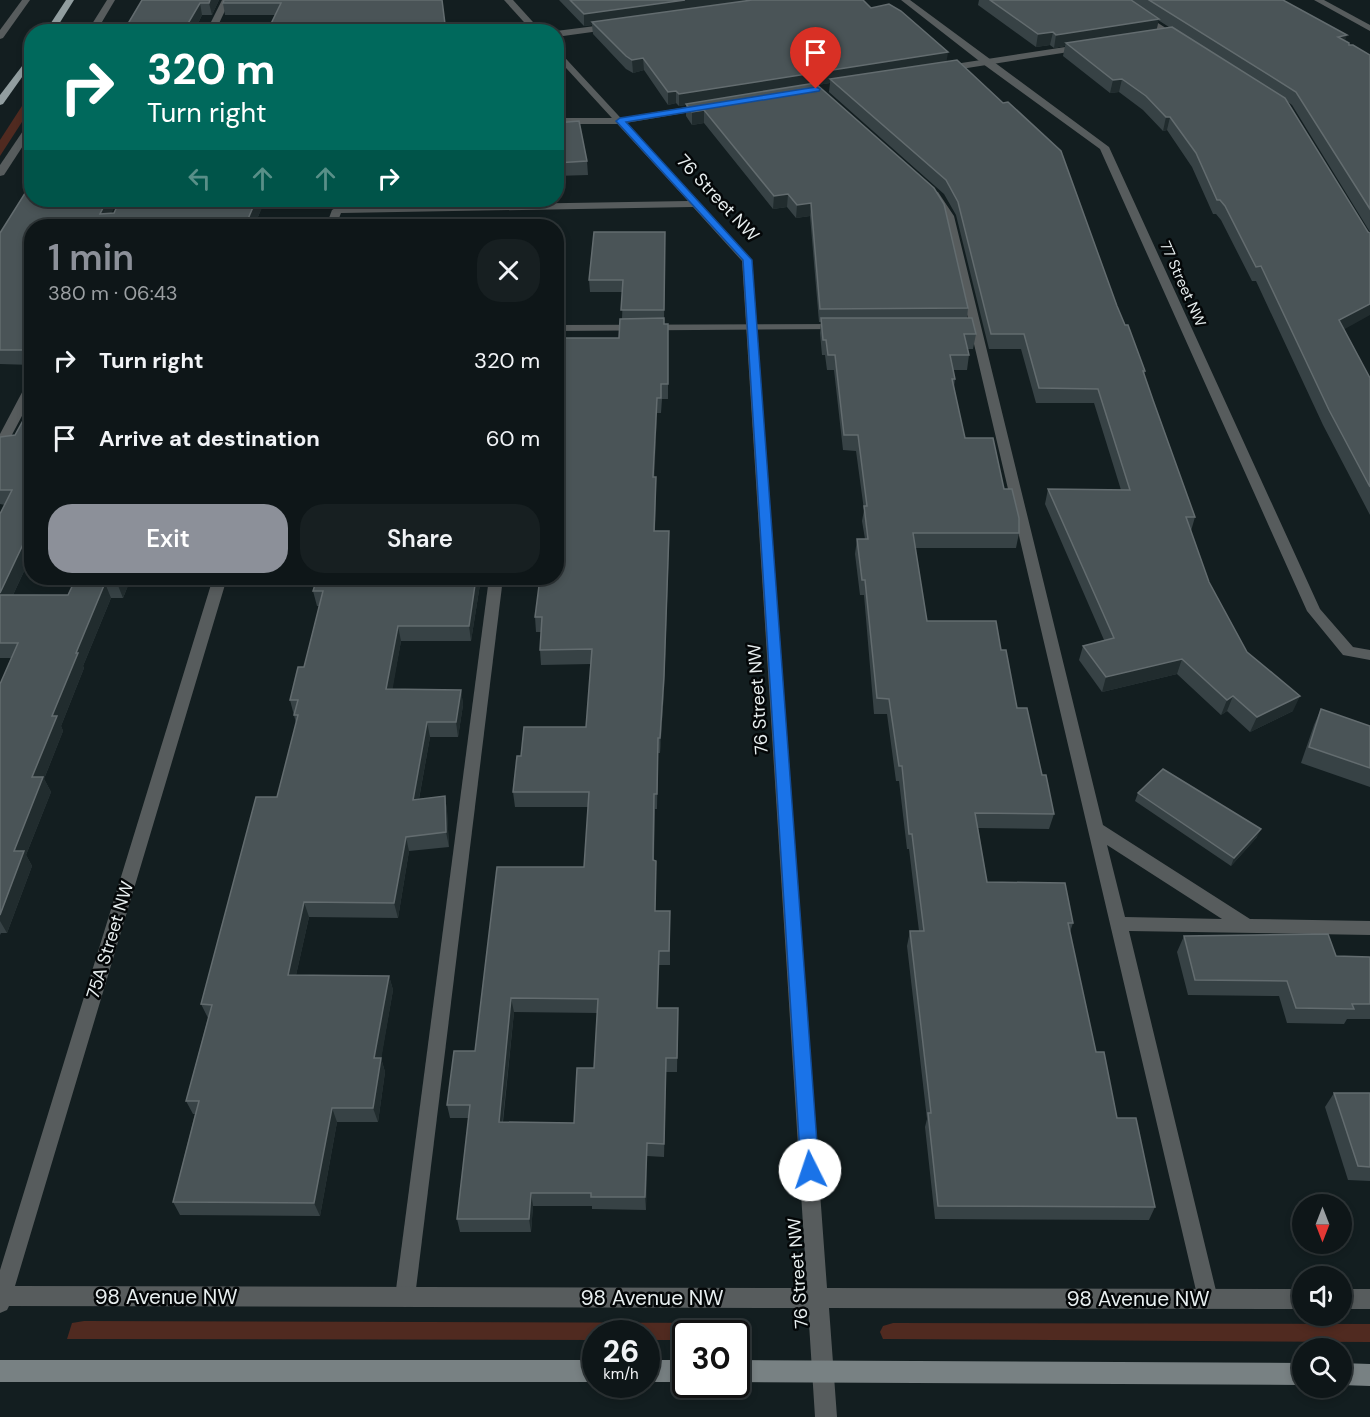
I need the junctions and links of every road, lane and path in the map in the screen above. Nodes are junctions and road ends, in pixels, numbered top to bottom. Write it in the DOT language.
graph roads {
  1 [pos="26,0"];
  2 [pos="70,0"];
  3 [pos="111,0"];
  4 [pos="226,0"];
  5 [pos="508,0"];
  6 [pos="905,0"];
  7 [pos="1116,0"];
  8 [pos="1318,0"];
  9 [pos="54,24"];
  10 [pos="96,24"];
  11 [pos="214,24"];
  12 [pos="530,24"];
  13 [pos="623,25"];
  14 [pos="1370,28"];
  15 [pos="564,33"];
  16 [pos="1171,34"];
  17 [pos="0,36"];
  18 [pos="1160,36"];
  19 [pos="1090,46"];
  20 [pos="1190,46"];
  21 [pos="564,60"];
  22 [pos="986,62"];
  23 [pos="24,68"];
  24 [pos="927,72"];
  25 [pos="0,102"];
  26 [pos="715,106"];
  27 [pos="564,121"];
  28 [pos="620,121"];
  29 [pos="24,136"];
  30 [pos="0,173"];
  31 [pos="920,182"];
  32 [pos="697,204"];
  33 [pos="564,206"];
  34 [pos="517,207"];
  35 [pos="334,219"];
  36 [pos="856,327"];
  37 [pos="564,328"];
  38 [pos="752,328"];
  39 [pos="24,399"];
  40 [pos="17,413"];
  41 [pos="24,413"];
  42 [pos="0,446"];
  43 [pos="218,585"];
  44 [pos="495,585"];
  45 [pos="1370,655"];
  46 [pos="1096,829"];
  47 [pos="1118,924"];
  48 [pos="1246,925"];
  49 [pos="1370,928"];
  50 [pos="405,1297"];
  51 [pos="819,1298"];
  52 [pos="1208,1299"];
  53 [pos="1292,1299"];
  54 [pos="1352,1299"];
  55 [pos="1370,1299"];
  56 [pos="1,1300"];
  57 [pos="0,1371"];
  58 [pos="582,1371"];
  59 [pos="750,1371"];
  60 [pos="823,1371"];
  61 [pos="1292,1374"];
  62 [pos="1352,1374"];
  63 [pos="1370,1375"];
  64 [pos="826,1417"];
  1 -- 17 [label="street"];
  2 -- 9 [label="main road"];
  3 -- 10 [label="street"];
  4 -- 11 [label="street"];
  5 -- 12 [label="street"];
  6 -- 22 [label="street, 77 Street NW"];
  7 -- 16 [label="street"];
  8 -- 14 [label="street"];
  13 -- 15 [label="street"];
  16 -- 18 [label="street"];
  16 -- 20 [label="street"];
  19 -- 22 [label="street"];
  21 -- 28 [label="street, 76 Street NW"];
  22 -- 24 [label="street"];
  22 -- 45 [label="street, 77 Street NW"];
  23 -- 25 [label="main road"];
  26 -- 28 [label="street"];
  27 -- 28 [label="street"];
  28 -- 32 [label="street, 76 Street NW"];
  29 -- 30 [label="street"];
  31 -- 46 [label="street"];
  32 -- 33 [label="street"];
  32 -- 38 [label="street, 76 Street NW"];
  34 -- 35 [label="street"];
  36 -- 38 [label="street"];
  37 -- 38 [label="street"];
  38 -- 51 [label="street, 76 Street NW"];
  39 -- 40 [label="street"];
  40 -- 41 [label="street"];
  40 -- 42 [label="street"];
  43 -- 56 [label="street, 75A Street NW"];
  44 -- 50 [label="street"];
  46 -- 47 [label="street"];
  46 -- 48 [label="street"];
  47 -- 48 [label="street"];
  47 -- 52 [label="street"];
  48 -- 49 [label="street"];
  50 -- 51 [label="street, 98 Avenue NW"];
  50 -- 56 [label="street, 98 Avenue NW"];
  51 -- 52 [label="street, 98 Avenue NW"];
  51 -- 60 [label="street, 76 Street NW"];
  52 -- 53 [label="street, 98 Avenue NW"];
  54 -- 55 [label="street"];
  57 -- 58 [label="main road"];
  59 -- 60 [label="main road"];
  60 -- 61 [label="main road"];
  60 -- 64 [label="street, 76 Street NW"];
  62 -- 63 [label="main road"];
}
